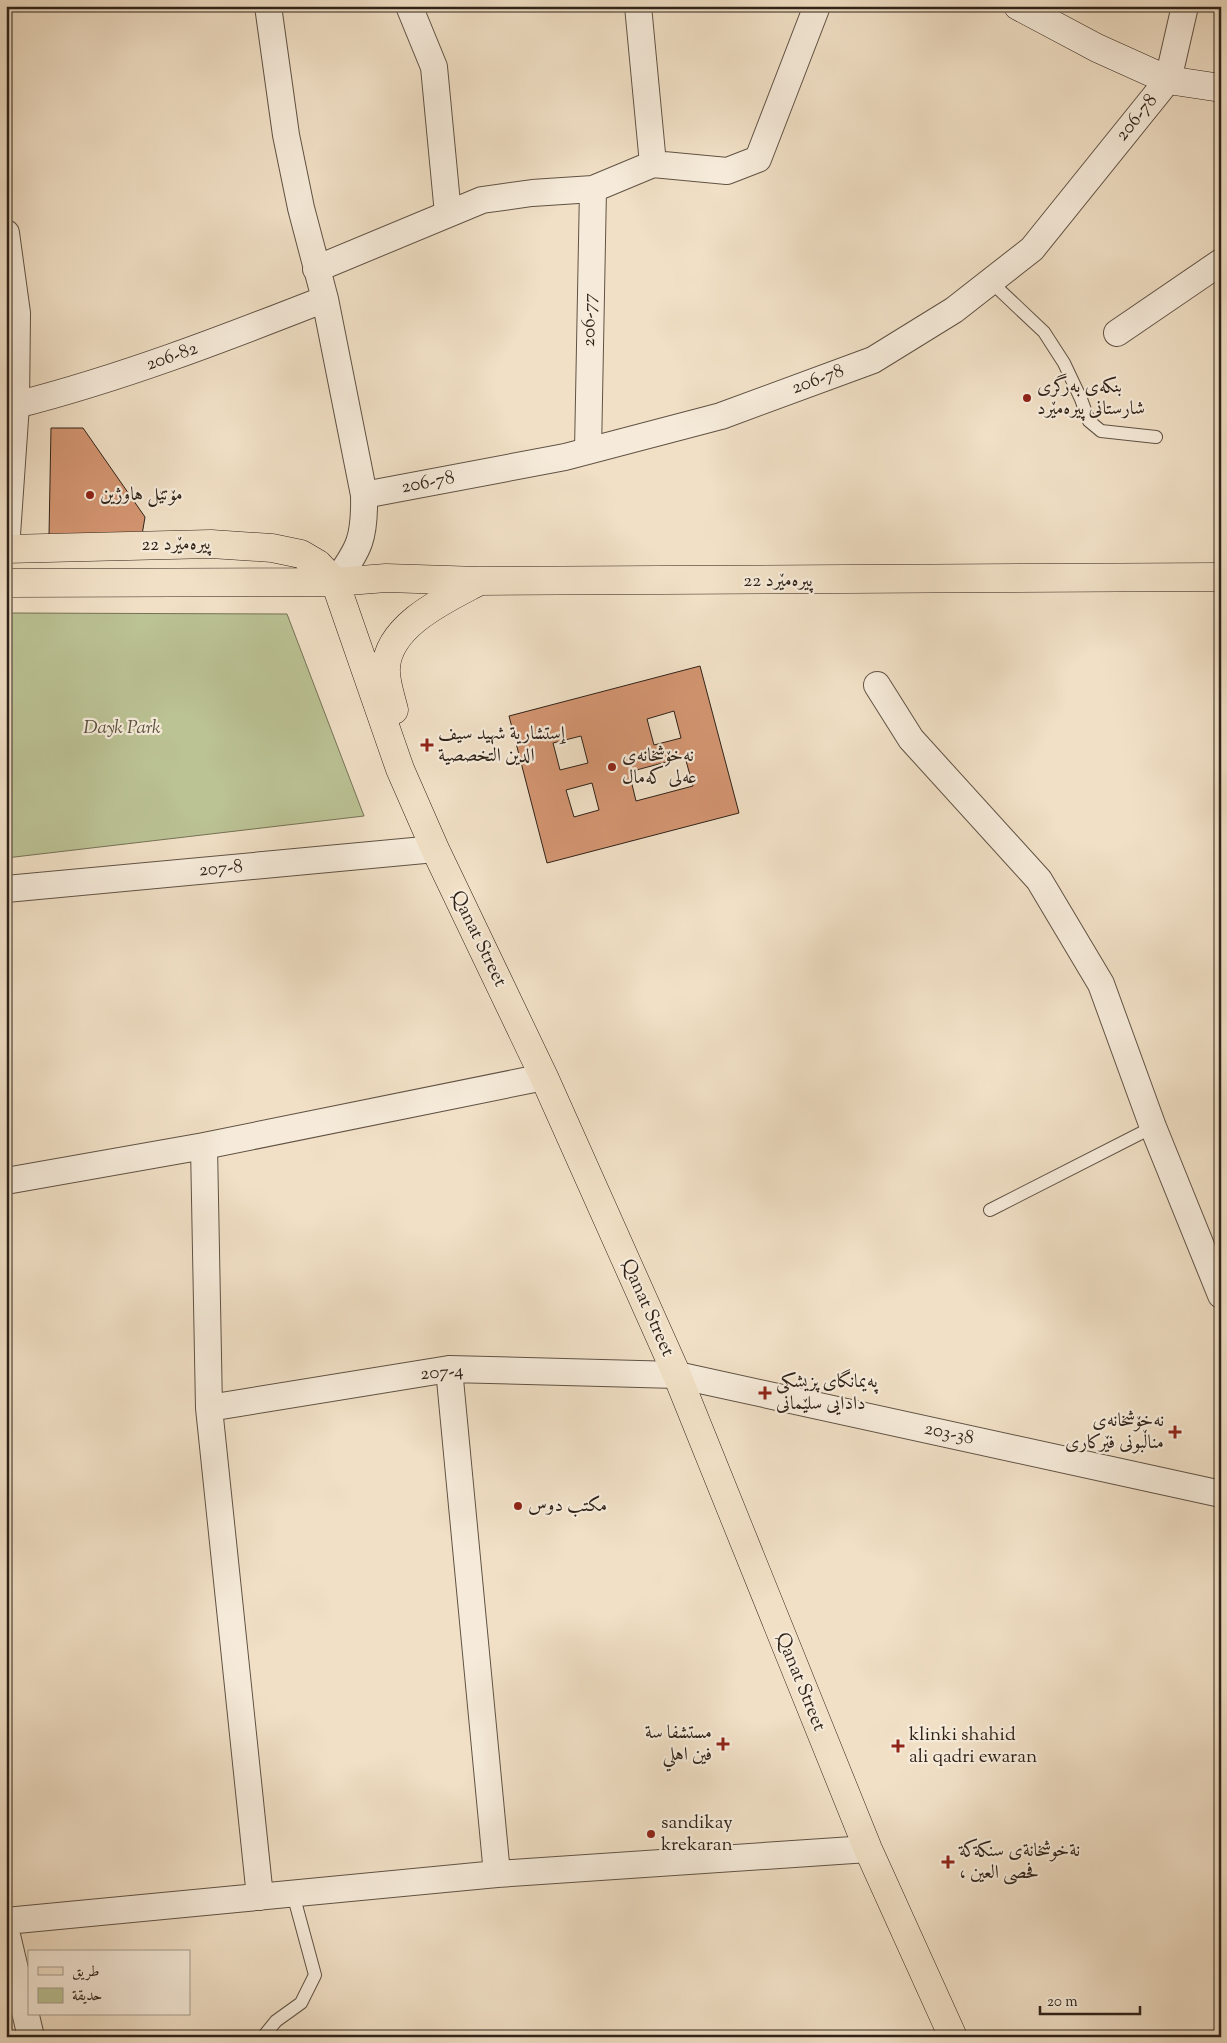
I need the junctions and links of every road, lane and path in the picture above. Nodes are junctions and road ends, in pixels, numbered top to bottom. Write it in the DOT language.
graph roads {
  1 [pos="268,6"];
  2 [pos="409,6"];
  3 [pos="638,6"];
  4 [pos="817,6"];
  5 [pos="1018,6"];
  6 [pos="1185,6"];
  7 [pos="1168,80"];
  8 [pos="1221,88"];
  9 [pos="653,164"];
  10 [pos="594,189"];
  11 [pos="448,214"];
  12 [pos="6,232"];
  13 [pos="1221,262"];
  14 [pos="316,269"];
  15 [pos="990,281"];
  16 [pos="324,299"];
  17 [pos="12,312"];
  18 [pos="1117,333"];
  19 [pos="16,405"];
  20 [pos="1156,437"];
  21 [pos="588,451"];
  22 [pos="364,495"];
  23 [pos="6,549"];
  24 [pos="1221,578"];
  25 [pos="479,581"];
  26 [pos="335,582"];
  27 [pos="6,583"];
  28 [pos="878,685"];
  29 [pos="400,770"];
  30 [pos="435,850"];
  31 [pos="6,889"];
  32 [pos="544,1077"];
  33 [pos="1153,1127"];
  34 [pos="204,1146"];
  35 [pos="6,1181"];
  36 [pos="990,1210"];
  37 [pos="1221,1295"];
  38 [pos="449,1370"];
  39 [pos="677,1375"];
  40 [pos="209,1408"];
  41 [pos="1221,1483"];
  42 [pos="1221,1494"];
  43 [pos="868,1849"];
  44 [pos="497,1874"];
  45 [pos="292,1894"];
  46 [pos="260,1897"];
  47 [pos="6,1921"];
  48 [pos="6,1931"];
  49 [pos="31,2037"];
  50 [pos="263,2037"];
  51 [pos="953,2037"];
  1 -- 14 [label="street"];
  2 -- 11 [label="street"];
  3 -- 9 [label="street"];
  4 -- 9 [label="street"];
  5 -- 7 [label="street"];
  6 -- 7 [label="street"];
  7 -- 8 [label="street"];
  7 -- 15 [label="street, 206-78"];
  9 -- 10 [label="street"];
  10 -- 11 [label="street"];
  10 -- 21 [label="street, 206-77"];
  11 -- 14 [label="street"];
  12 -- 17 [label="street"];
  13 -- 18 [label="street"];
  14 -- 16 [label="street"];
  15 -- 20 [label="lane"];
  15 -- 21 [label="street, 206-78"];
  16 -- 19 [label="street, 206-82"];
  16 -- 22 [label="street"];
  17 -- 19 [label="street"];
  19 -- 23 [label="street"];
  21 -- 22 [label="street, 206-78"];
  22 -- 26 [label="street"];
  23 -- 26 [label="main road, 22 پیرەمێرد"];
  24 -- 25 [label="main road, 22 پیرەمێرد"];
  25 -- 26 [label="main road, 22 پیرەمێرد"];
  25 -- 29 [label="main road"];
  26 -- 27 [label="main road, 22 پیرەمێرد"];
  26 -- 29 [label="main road, Qanat Street"];
  28 -- 33 [label="street"];
  29 -- 30 [label="main road, Qanat Street"];
  30 -- 31 [label="street, 207-8"];
  30 -- 32 [label="main road, Qanat Street"];
  32 -- 34 [label="street"];
  32 -- 39 [label="main road, Qanat Street"];
  33 -- 36 [label="lane"];
  33 -- 37 [label="street"];
  34 -- 35 [label="street"];
  34 -- 40 [label="street"];
  38 -- 39 [label="street, 207-4"];
  38 -- 40 [label="street, 207-4"];
  38 -- 44 [label="street"];
  39 -- 42 [label="street, 203-38"];
  39 -- 43 [label="main road, Qanat Street"];
  40 -- 46 [label="street"];
  41 -- 42 [label="street"];
  43 -- 44 [label="street"];
  43 -- 51 [label="main road, Qanat Street"];
  44 -- 45 [label="street"];
  45 -- 46 [label="street"];
  45 -- 50 [label="lane"];
  46 -- 47 [label="street"];
  48 -- 49 [label="street"];
}
